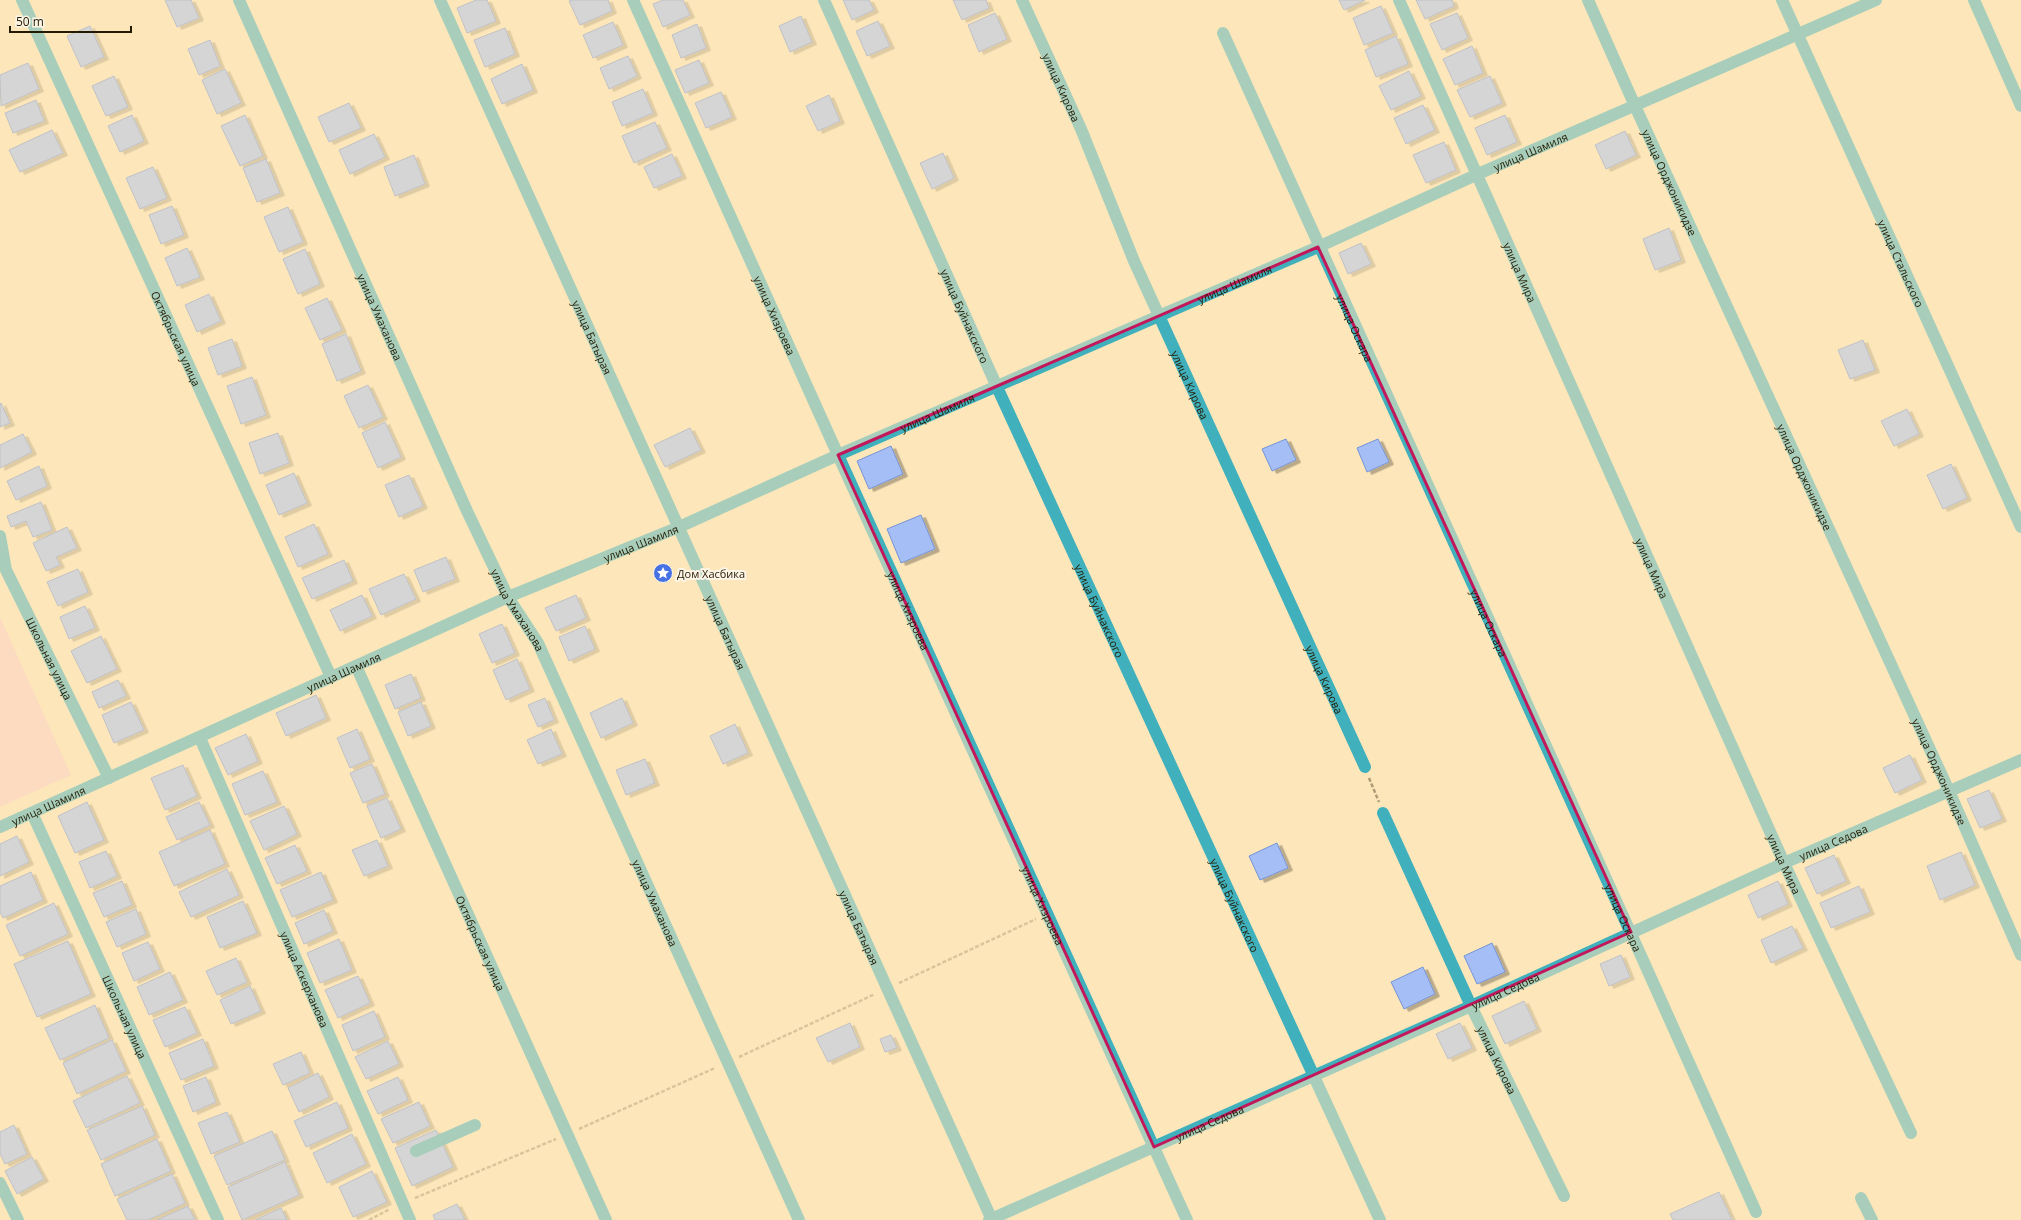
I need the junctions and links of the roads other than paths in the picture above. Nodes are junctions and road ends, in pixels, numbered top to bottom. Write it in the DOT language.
graph roads {
  1 [pos="22,0"];
  2 [pos="239,0"];
  3 [pos="440,0"];
  4 [pos="634,0"];
  5 [pos="824,0"];
  6 [pos="1022,0"];
  7 [pos="1399,0"];
  8 [pos="1588,0"];
  9 [pos="1782,0"];
  10 [pos="1876,0"];
  11 [pos="1974,0"];
  12 [pos="1223,33"];
  13 [pos="1797,36"];
  14 [pos="1635,106"];
  15 [pos="2021,106"];
  16 [pos="1478,174"];
  17 [pos="1318,248"];
  18 [pos="1159,316"];
  19 [pos="997,387"];
  20 [pos="838,455"];
  21 [pos="679,527"];
  22 [pos="2021,527"];
  23 [pos="0,536"];
  24 [pos="508,596"];
  25 [pos="356,666"];
  26 [pos="331,677"];
  27 [pos="200,738"];
  28 [pos="2021,760"];
  29 [pos="1365,767"];
  30 [pos="108,778"];
  31 [pos="1949,791"];
  32 [pos="32,813"];
  33 [pos="1383,813"];
  34 [pos="0,827"];
  35 [pos="1784,863"];
  36 [pos="1632,932"];
  37 [pos="2021,955"];
  38 [pos="1471,1006"];
  39 [pos="1313,1076"];
  40 [pos="475,1125"];
  41 [pos="1910,1133"];
  42 [pos="1154,1147"];
  43 [pos="416,1151"];
  44 [pos="0,1183"];
  45 [pos="1564,1196"];
  46 [pos="1862,1198"];
  47 [pos="1756,1212"];
  48 [pos="18,1220"];
  49 [pos="218,1220"];
  50 [pos="410,1220"];
  51 [pos="606,1220"];
  52 [pos="799,1220"];
  53 [pos="991,1220"];
  54 [pos="1187,1220"];
  55 [pos="1380,1220"];
  56 [pos="1872,1220"];
  1 -- 26 [label="street, Октябрьская улица"];
  2 -- 24 [label="street, улица Умаханова"];
  3 -- 21 [label="street, улица Батырая"];
  4 -- 20 [label="street, улица Хизроева"];
  5 -- 19 [label="street, улица Буйнакского"];
  6 -- 18 [label="street, улица Кирова"];
  7 -- 16 [label="street, улица Мира"];
  8 -- 14 [label="street, улица Орджоникидзе"];
  9 -- 13 [label="street, улица Стальского"];
  10 -- 13 [label="street, улица Шамиля"];
  11 -- 15 [label="street"];
  12 -- 17 [label="street, улица Оскара"];
  13 -- 14 [label="street, улица Шамиля"];
  13 -- 22 [label="street, улица Стальского"];
  14 -- 16 [label="street, улица Шамиля"];
  14 -- 31 [label="street, улица Орджоникидзе"];
  16 -- 17 [label="street, улица Шамиля"];
  16 -- 35 [label="street, улица Мира"];
  17 -- 18 [label="street, улица Шамиля"];
  17 -- 36 [label="street, улица Оскара"];
  18 -- 19 [label="street, улица Шамиля"];
  18 -- 29 [label="street, улица Кирова"];
  19 -- 20 [label="street, улица Шамиля"];
  19 -- 39 [label="street, улица Буйнакского"];
  20 -- 21 [label="street, улица Шамиля"];
  20 -- 42 [label="street, улица Хизроева"];
  21 -- 24 [label="street, улица Шамиля"];
  21 -- 53 [label="street, улица Батырая"];
  23 -- 30 [label="street, Школьная улица"];
  24 -- 25 [label="street, улица Шамиля"];
  24 -- 52 [label="street, улица Умаханова"];
  25 -- 26 [label="street, улица Шамиля"];
  25 -- 51 [label="street, Октябрьская улица"];
  26 -- 27 [label="street, улица Шамиля"];
  27 -- 30 [label="street, улица Шамиля"];
  27 -- 50 [label="street, улица Аскерханова"];
  28 -- 31 [label="street, улица Седова"];
  30 -- 32 [label="street, улица Шамиля"];
  31 -- 35 [label="street, улица Седова"];
  31 -- 37 [label="street, улица Орджоникидзе"];
  32 -- 34 [label="street, улица Шамиля"];
  32 -- 49 [label="street, Школьная улица"];
  33 -- 38 [label="street, улица Кирова"];
  35 -- 36 [label="street, улица Седова"];
  35 -- 41 [label="street, улица Мира"];
  36 -- 38 [label="street, улица Седова"];
  36 -- 47 [label="street, улица Оскара"];
  38 -- 39 [label="street, улица Седова"];
  38 -- 45 [label="street, улица Кирова"];
  39 -- 42 [label="street, улица Седова"];
  39 -- 55 [label="street, улица Буйнакского"];
  40 -- 43 [label="street"];
  42 -- 53 [label="street, улица Седова"];
  42 -- 54 [label="street, улица Хизроева"];
  44 -- 48 [label="street"];
  46 -- 56 [label="street"];
}
